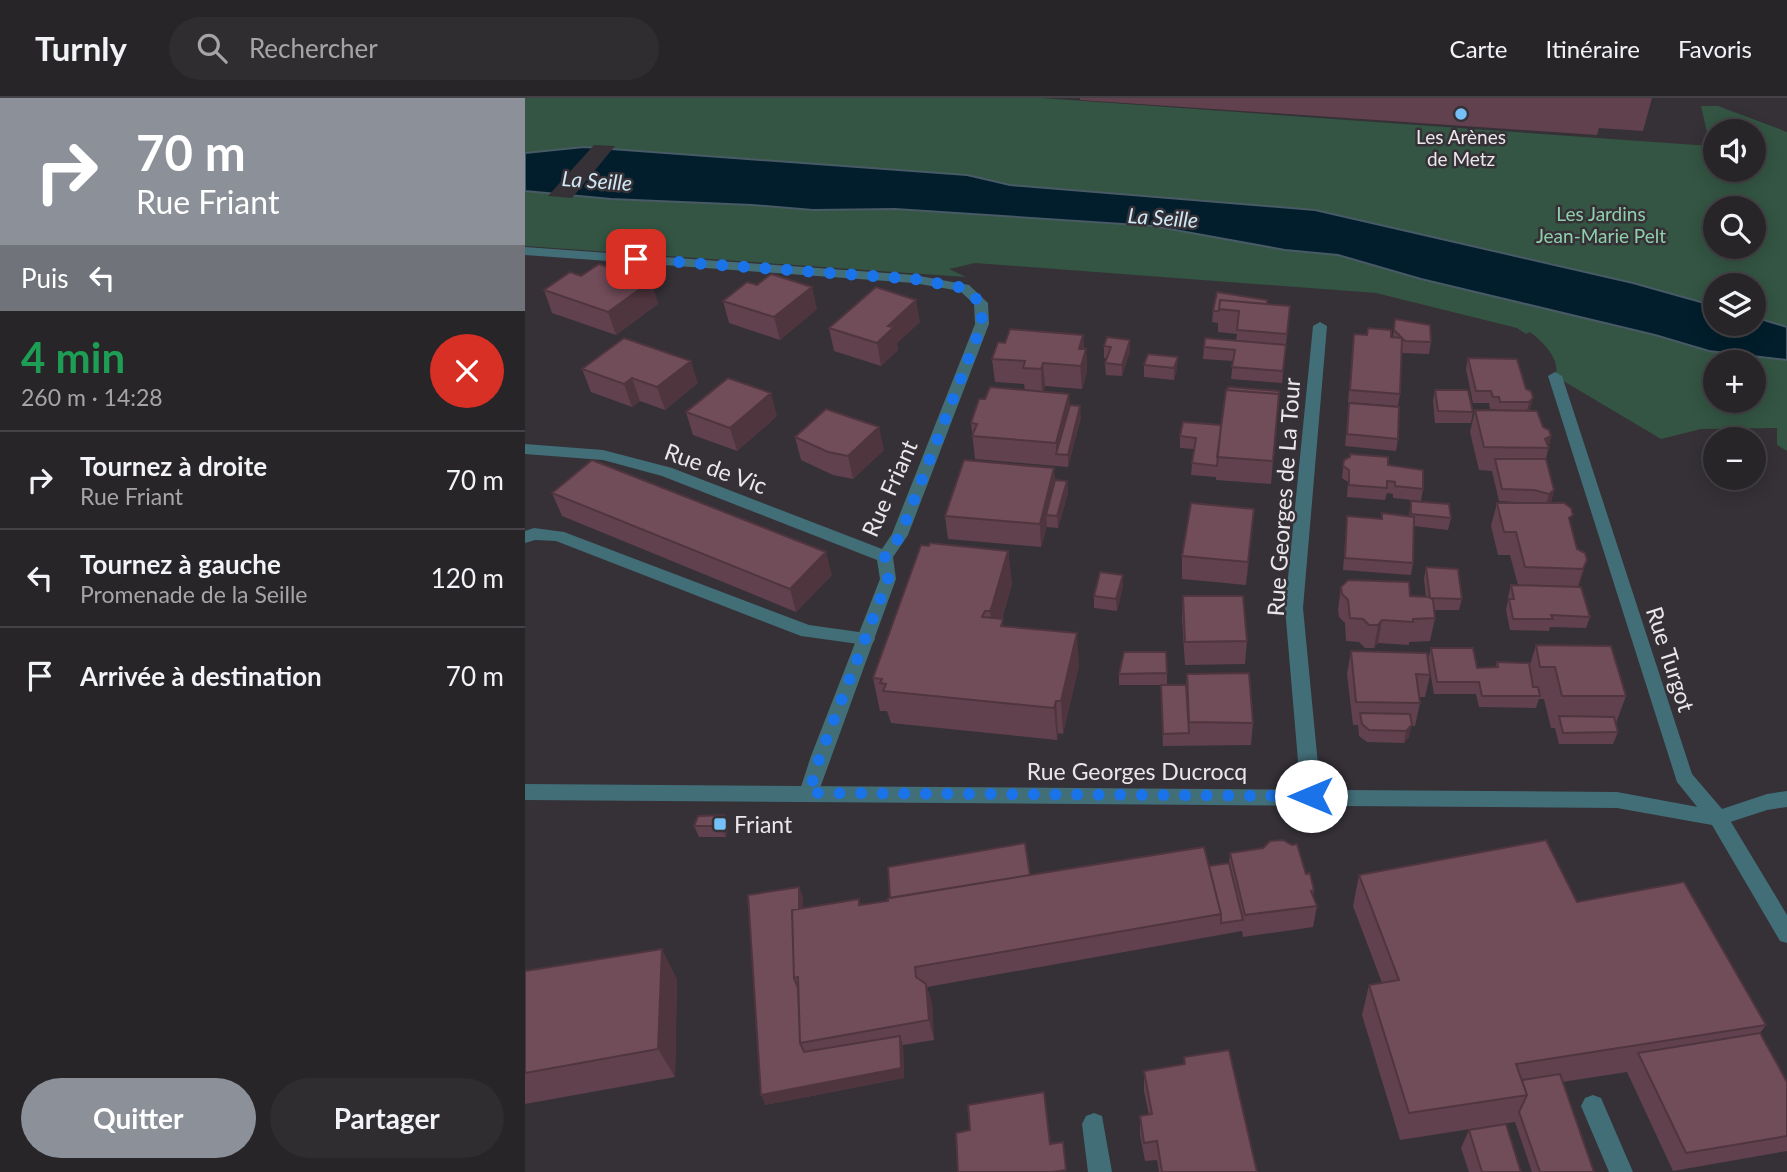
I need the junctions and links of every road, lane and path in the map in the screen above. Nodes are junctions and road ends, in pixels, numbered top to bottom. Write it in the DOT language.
graph roads {
  1 [pos="525,251"];
  2 [pos="1320,326"];
  3 [pos="1555,376"];
  4 [pos="525,449"];
  5 [pos="525,537"];
  6 [pos="885,557"];
  7 [pos="866,639"];
  8 [pos="525,792"];
  9 [pos="809,793"];
  10 [pos="1311,796"];
  11 [pos="1787,799"];
  12 [pos="1718,818"];
  13 [pos="1787,934"];
  14 [pos="1593,1106"];
  15 [pos="1094,1124"];
  16 [pos="1100,1172"];
  17 [pos="1621,1172"];
  1 -- 6 [label="street, Rue Friant"];
  2 -- 10 [label="street, Rue Georges de La Tour"];
  3 -- 12 [label="street, Rue Turgot"];
  4 -- 6 [label="street, Rue de Vic"];
  5 -- 7 [label="street"];
  6 -- 7 [label="street, Rue Friant"];
  7 -- 9 [label="street, Rue Friant"];
  8 -- 9 [label="street, Rue Georges Ducrocq"];
  9 -- 10 [label="street, Rue Georges Ducrocq"];
  10 -- 12 [label="street, Rue Georges Ducrocq"];
  11 -- 12 [label="street, Rue Georges Ducrocq"];
  12 -- 13 [label="street, Rue Turgot"];
  14 -- 17 [label="street"];
  15 -- 16 [label="street"];
}
